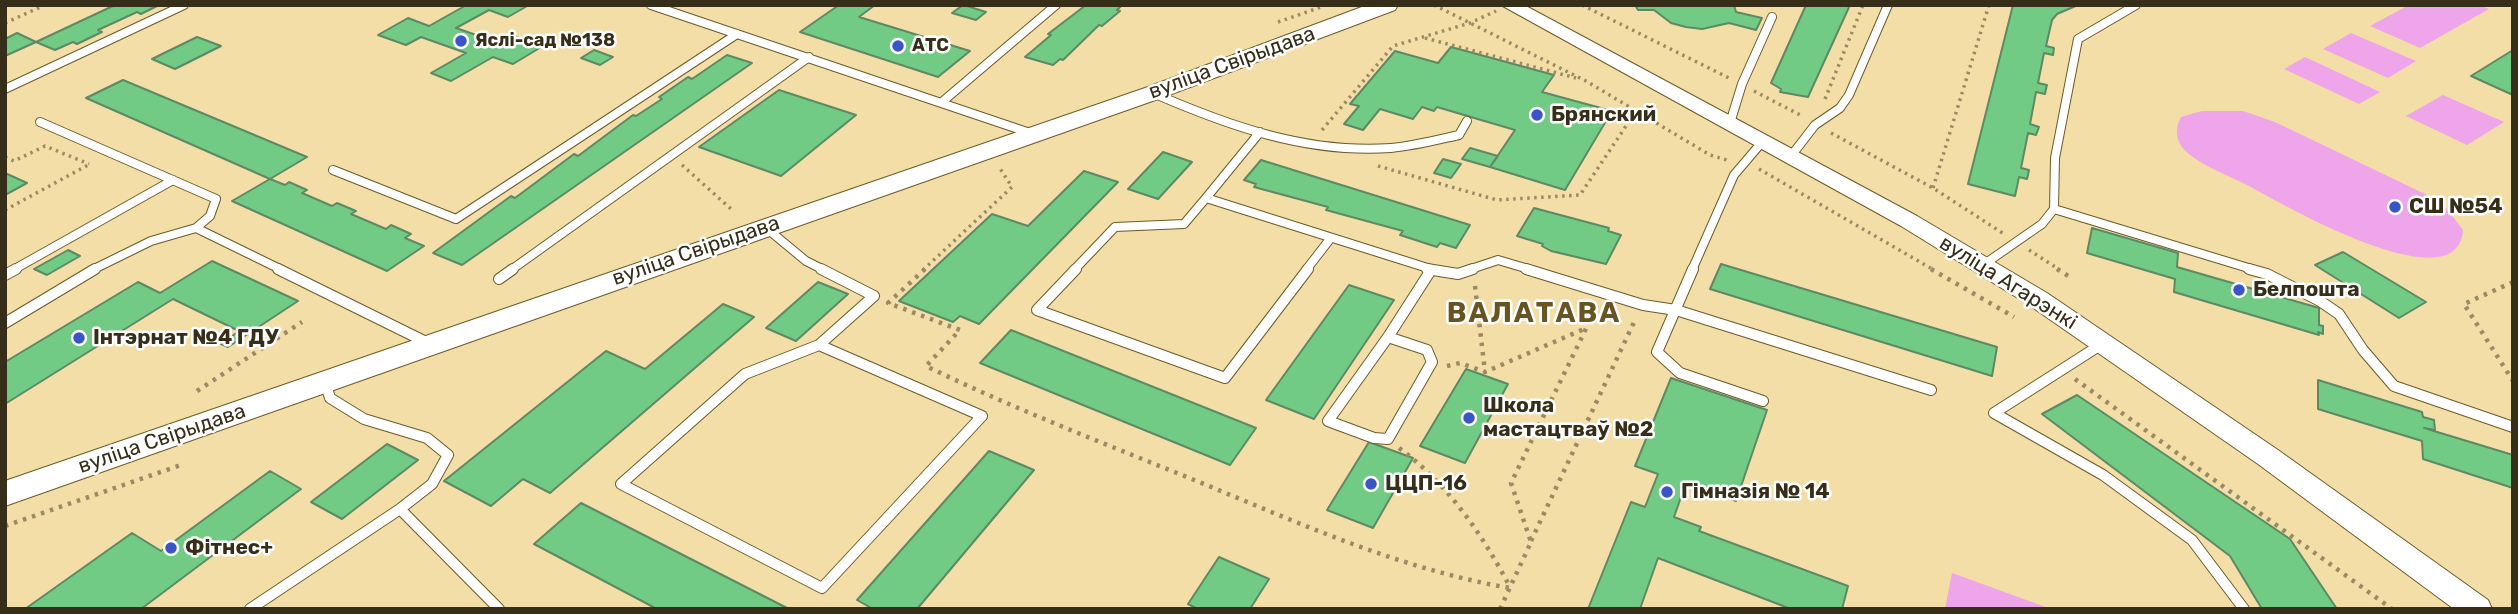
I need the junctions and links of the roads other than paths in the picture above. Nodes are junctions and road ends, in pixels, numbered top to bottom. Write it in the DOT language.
graph roads {
  1 [pos="184,5"];
  2 [pos="651,5"];
  3 [pos="1056,5"];
  4 [pos="1387,5"];
  5 [pos="1888,5"];
  6 [pos="2136,5"];
  7 [pos="1505,7"];
  8 [pos="1772,17"];
  9 [pos="737,34"];
  10 [pos="809,57"];
  11 [pos="5,89"];
  12 [pos="1153,93"];
  13 [pos="942,102"];
  14 [pos="1467,121"];
  15 [pos="40,122"];
  16 [pos="1730,123"];
  17 [pos="1260,132"];
  18 [pos="1033,134"];
  19 [pos="1763,141"];
  20 [pos="1791,156"];
  21 [pos="333,170"];
  22 [pos="173,180"];
  23 [pos="1206,198"];
  24 [pos="2054,209"];
  25 [pos="764,226"];
  26 [pos="196,228"];
  27 [pos="1330,239"];
  28 [pos="1983,265"];
  29 [pos="1432,270"];
  30 [pos="5,275"];
  31 [pos="499,279"];
  32 [pos="1676,310"];
  33 [pos="5,323"];
  34 [pos="1386,336"];
  35 [pos="431,344"];
  36 [pos="2103,344"];
  37 [pos="819,345"];
  38 [pos="325,382"];
  39 [pos="1931,390"];
  40 [pos="1763,401"];
  41 [pos="2513,427"];
  42 [pos="5,494"];
  43 [pos="400,509"];
  44 [pos="250,609"];
  45 [pos="499,609"];
  46 [pos="2244,609"];
  47 [pos="2477,609"];
  1 -- 11 [label="lane"];
  2 -- 9 [label="lane"];
  3 -- 13 [label="lane"];
  4 -- 12 [label="main road, вуліца Свірыдава"];
  5 -- 20 [label="lane"];
  6 -- 24 [label="lane"];
  7 -- 16 [label="street, вуліца Агарэнкі"];
  8 -- 16 [label="lane"];
  9 -- 10 [label="lane"];
  9 -- 21 [label="lane"];
  10 -- 13 [label="lane"];
  10 -- 31 [label="lane"];
  12 -- 17 [label="lane"];
  12 -- 18 [label="main road, вуліца Свірыдава"];
  13 -- 18 [label="lane"];
  14 -- 17 [label="lane"];
  15 -- 22 [label="lane"];
  16 -- 19 [label="street, вуліца Агарэнкі"];
  17 -- 23 [label="lane"];
  18 -- 25 [label="main road, вуліца Свірыдава"];
  19 -- 20 [label="street, вуліца Агарэнкі"];
  19 -- 32 [label="lane"];
  20 -- 28 [label="street, вуліца Агарэнкі"];
  22 -- 26 [label="lane"];
  22 -- 30 [label="lane"];
  23 -- 27 [label="lane"];
  23 -- 27 [label="lane"];
  24 -- 28 [label="lane"];
  24 -- 41 [label="lane"];
  25 -- 35 [label="main road, вуліца Свірыдава"];
  25 -- 37 [label="lane"];
  26 -- 33 [label="lane"];
  26 -- 35 [label="lane"];
  27 -- 29 [label="lane"];
  28 -- 36 [label="street, вуліца Агарэнкі"];
  29 -- 32 [label="lane"];
  29 -- 34 [label="lane"];
  32 -- 39 [label="lane"];
  32 -- 40 [label="lane"];
  34 -- 34 [label="lane"];
  35 -- 38 [label="main road, вуліца Свірыдава"];
  36 -- 46 [label="lane"];
  36 -- 47 [label="street, вуліца Агарэнкі"];
  37 -- 37 [label="lane"];
  38 -- 42 [label="main road, вуліца Свірыдава"];
  38 -- 43 [label="lane"];
  43 -- 44 [label="lane"];
  43 -- 45 [label="lane"];
}
